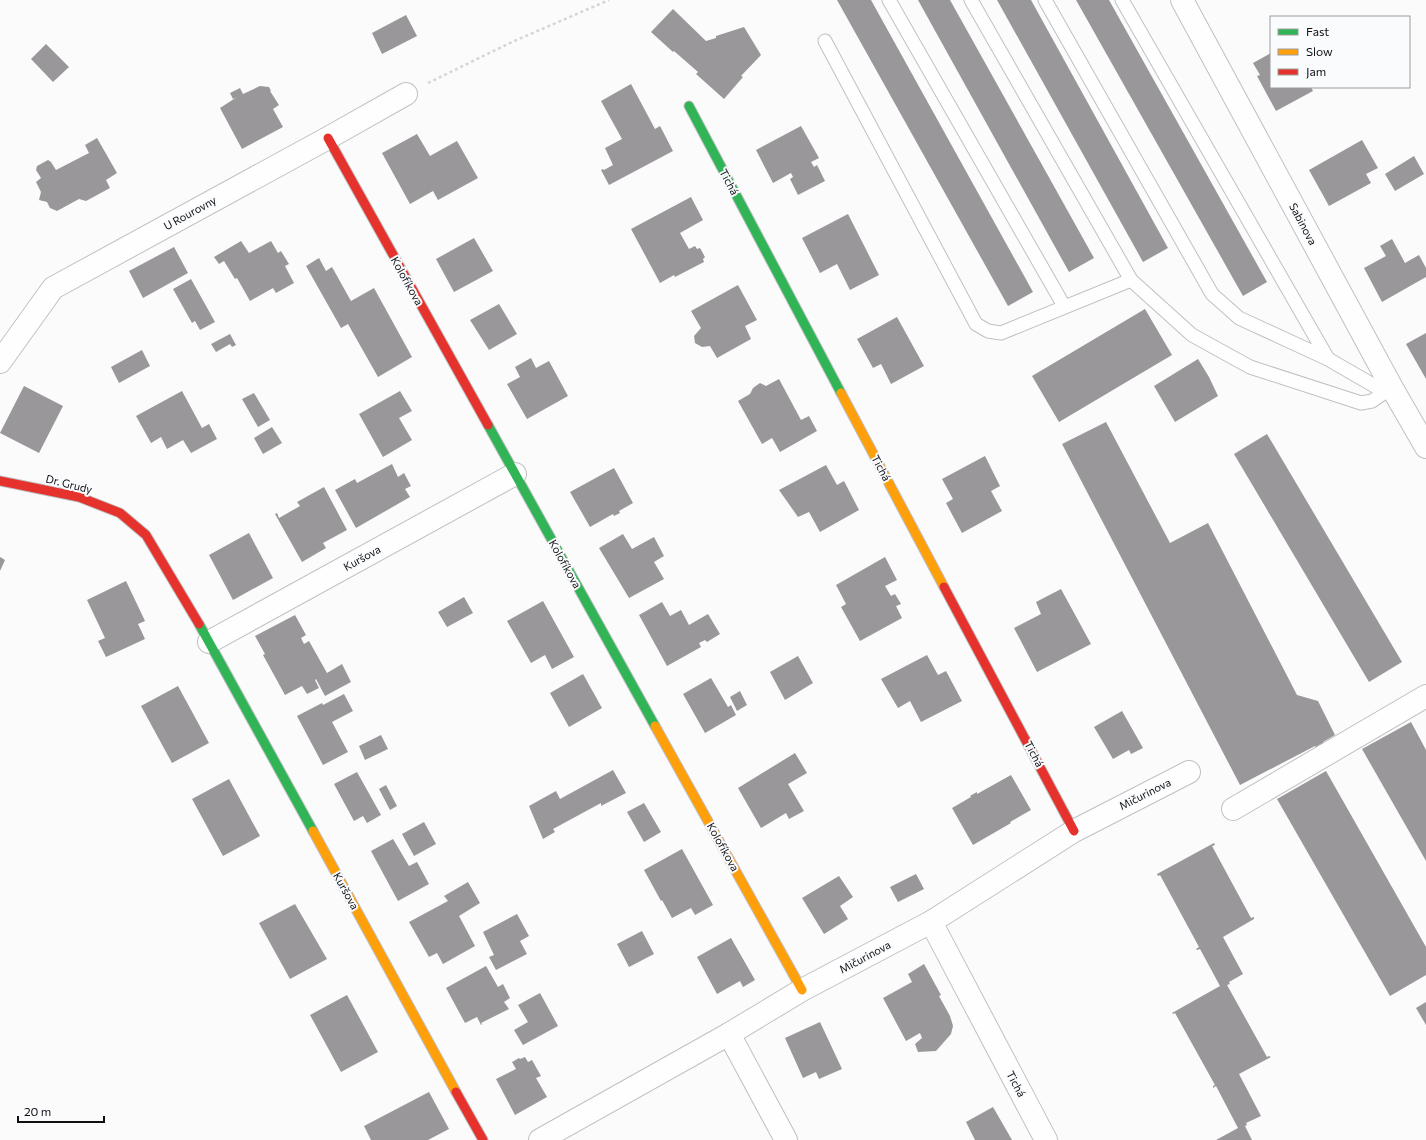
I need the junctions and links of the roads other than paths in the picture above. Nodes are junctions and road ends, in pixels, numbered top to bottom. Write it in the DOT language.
graph roads {
  1 [pos="889,0"];
  2 [pos="971,0"];
  3 [pos="1045,0"];
  4 [pos="1122,0"];
  5 [pos="1182,0"];
  6 [pos="825,41"];
  7 [pos="406,94"];
  8 [pos="688,106"];
  9 [pos="328,138"];
  10 [pos="1131,280"];
  11 [pos="1064,306"];
  12 [pos="1328,358"];
  13 [pos="0,362"];
  14 [pos="1388,390"];
  15 [pos="1426,447"];
  16 [pos="514,474"];
  17 [pos="0,482"];
  18 [pos="146,535"];
  19 [pos="210,642"];
  20 [pos="1426,696"];
  21 [pos="1189,772"];
  22 [pos="1233,809"];
  23 [pos="1074,831"];
  24 [pos="931,922"];
  25 [pos="802,990"];
  26 [pos="729,1034"];
  27 [pos="483,1140"];
  28 [pos="540,1140"];
  29 [pos="786,1140"];
  30 [pos="1046,1140"];
  1 -- 11 [label="lane"];
  2 -- 10 [label="lane"];
  3 -- 12 [label="lane"];
  4 -- 12 [label="lane"];
  5 -- 14 [label="street, Sabinova"];
  6 -- 11 [label="lane"];
  7 -- 9 [label="street, U Rourovny"];
  8 -- 23 [label="street, Tichá"];
  9 -- 13 [label="street, U Rourovny"];
  9 -- 16 [label="street, Kolofíkova"];
  10 -- 11 [label="lane"];
  10 -- 14 [label="lane"];
  12 -- 14 [label="lane"];
  14 -- 15 [label="street, Sabinova"];
  16 -- 19 [label="street, Kuršova"];
  16 -- 25 [label="street, Kolofíkova"];
  17 -- 18 [label="street, Dr. Grudy"];
  18 -- 19 [label="street, Kuršova"];
  19 -- 27 [label="street, Kuršova"];
  20 -- 22 [label="street"];
  21 -- 23 [label="street, Mičurinova"];
  23 -- 24 [label="street, Mičurinova"];
  24 -- 25 [label="street, Mičurinova"];
  24 -- 30 [label="street, Tichá"];
  25 -- 26 [label="street, Mičurinova"];
  26 -- 28 [label="street, Mičurinova"];
  26 -- 29 [label="street"];
}
